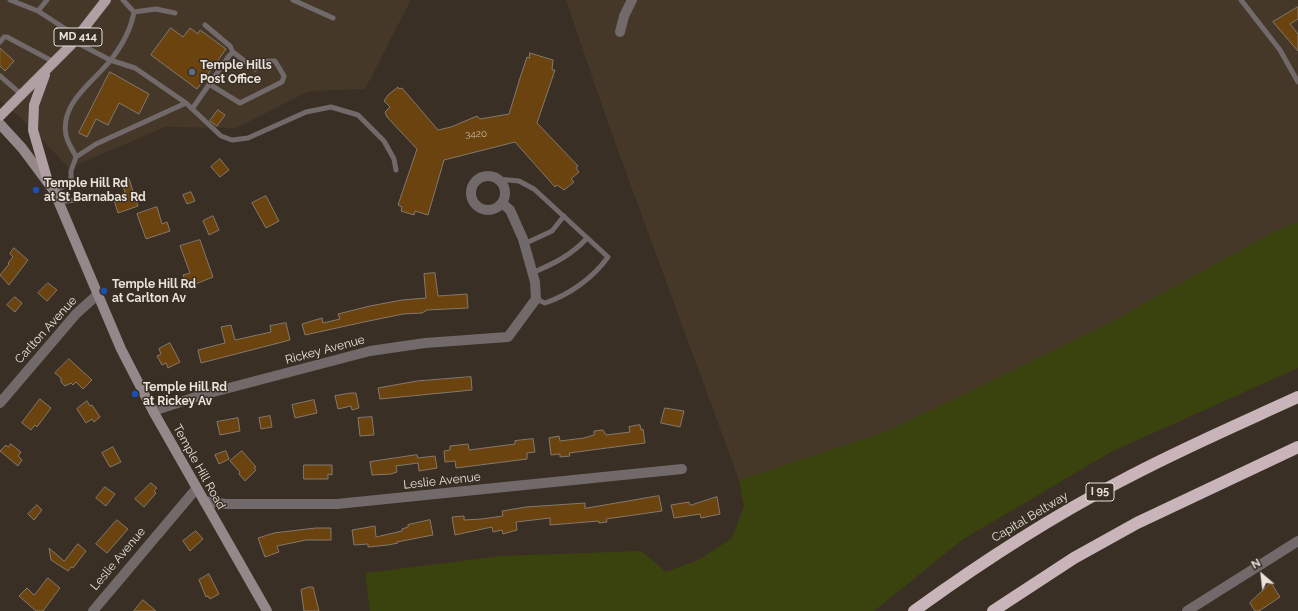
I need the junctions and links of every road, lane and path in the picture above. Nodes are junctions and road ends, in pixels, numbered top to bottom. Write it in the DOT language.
graph roads {
  1 [pos="10,0"];
  2 [pos="46,0"];
  3 [pos="106,0"];
  4 [pos="123,0"];
  5 [pos="293,0"];
  6 [pos="632,0"];
  7 [pos="1240,0"];
  8 [pos="38,11"];
  9 [pos="134,12"];
  10 [pos="176,13"];
  11 [pos="333,18"];
  12 [pos="205,25"];
  13 [pos="620,32"];
  14 [pos="76,39"];
  15 [pos="0,42"];
  16 [pos="233,52"];
  17 [pos="110,60"];
  18 [pos="54,62"];
  19 [pos="46,71"];
  20 [pos="0,76"];
  21 [pos="1298,82"];
  22 [pos="209,84"];
  23 [pos="22,95"];
  24 [pos="186,103"];
  25 [pos="192,109"];
  26 [pos="0,116"];
  27 [pos="0,124"];
  28 [pos="76,157"];
  29 [pos="396,170"];
  30 [pos="498,180"];
  31 [pos="48,182"];
  32 [pos="54,191"];
  33 [pos="100,197"];
  34 [pos="59,202"];
  35 [pos="502,203"];
  36 [pos="564,216"];
  37 [pos="587,238"];
  38 [pos="524,244"];
  39 [pos="532,273"];
  40 [pos="97,295"];
  41 [pos="536,299"];
  42 [pos="1298,397"];
  43 [pos="0,403"];
  44 [pos="153,411"];
  45 [pos="1298,447"];
  46 [pos="682,469"];
  47 [pos="196,489"];
  48 [pos="204,501"];
  49 [pos="1298,541"];
  50 [pos="92,611"];
  51 [pos="267,611"];
  52 [pos="914,611"];
  53 [pos="993,611"];
  54 [pos="1187,611"];
  1 -- 8 [label="lane"];
  2 -- 8 [label="lane"];
  3 -- 14 [label="main road, MD 414"];
  4 -- 9 [label="lane"];
  5 -- 11 [label="lane"];
  6 -- 13 [label="street"];
  7 -- 21 [label="lane"];
  8 -- 14 [label="lane"];
  9 -- 10 [label="lane"];
  9 -- 17 [label="lane"];
  12 -- 16 [label="lane"];
  14 -- 17 [label="lane"];
  14 -- 18 [label="main road, MD 414"];
  15 -- 18 [label="lane"];
  16 -- 22 [label="lane"];
  16 -- 22 [label="lane"];
  17 -- 24 [label="lane"];
  17 -- 28 [label="lane"];
  18 -- 19 [label="main road, MD 414"];
  19 -- 23 [label="main road, MD 414"];
  19 -- 31 [label="main road"];
  20 -- 23 [label="lane"];
  22 -- 25 [label="lane"];
  23 -- 26 [label="main road, MD 414"];
  24 -- 25 [label="lane"];
  24 -- 28 [label="lane"];
  25 -- 29 [label="lane"];
  27 -- 31 [label="main road, Temple Hill Road"];
  28 -- 32 [label="lane"];
  30 -- 35 [label="street"];
  30 -- 35 [label="street"];
  30 -- 36 [label="lane"];
  31 -- 32 [label="main road, Temple Hill Road"];
  32 -- 34 [label="main road, Temple Hill Road"];
  33 -- 34 [label="lane"];
  34 -- 40 [label="main road, Temple Hill Road"];
  35 -- 38 [label="street"];
  36 -- 37 [label="lane"];
  36 -- 38 [label="lane"];
  37 -- 39 [label="lane"];
  37 -- 41 [label="lane"];
  38 -- 39 [label="street"];
  39 -- 41 [label="street"];
  40 -- 43 [label="street, Carlton Avenue"];
  40 -- 44 [label="main road, Temple Hill Road"];
  41 -- 44 [label="street, Rickey Avenue"];
  42 -- 52 [label="highway, Capital Beltway / I 95"];
  44 -- 47 [label="main road, Temple Hill Road"];
  45 -- 53 [label="highway"];
  46 -- 48 [label="street, Leslie Avenue"];
  47 -- 48 [label="main road, Temple Hill Road"];
  47 -- 50 [label="street, Leslie Avenue"];
  48 -- 51 [label="main road, Temple Hill Road"];
  49 -- 54 [label="street"];
}
